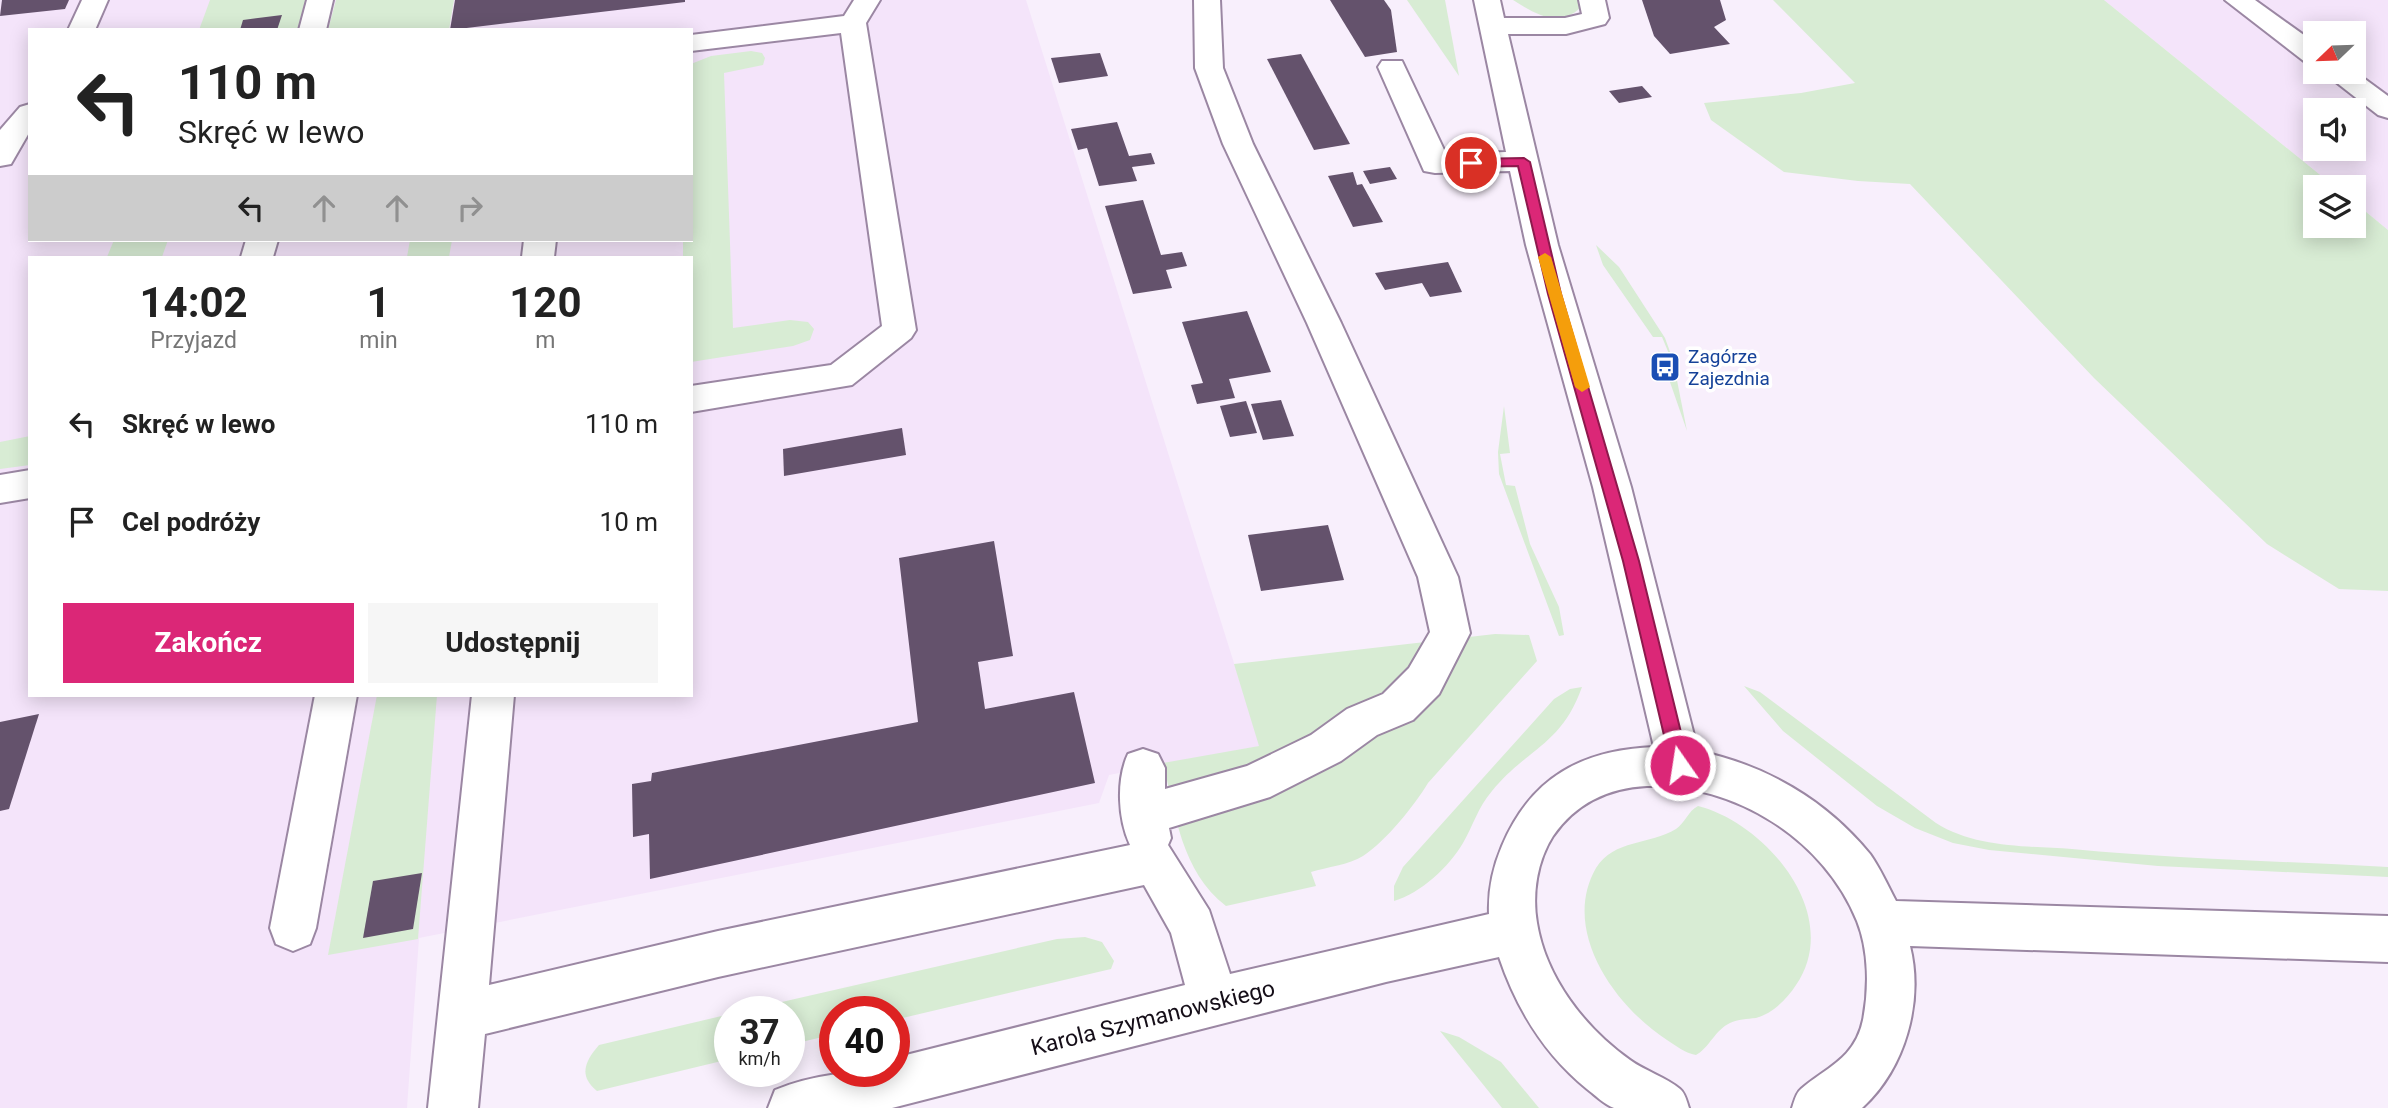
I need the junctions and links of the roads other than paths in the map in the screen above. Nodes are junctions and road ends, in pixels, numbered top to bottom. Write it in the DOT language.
graph roads {
  1 [pos="95,0"];
  2 [pos="320,0"];
  3 [pos="1207,0"];
  4 [pos="1592,0"];
  5 [pos="2238,0"];
  6 [pos="860,11"];
  7 [pos="1490,13"];
  8 [pos="82,28"];
  9 [pos="313,28"];
  10 [pos="693,43"];
  11 [pos="2303,47"];
  12 [pos="1392,67"];
  13 [pos="2354,84"];
  14 [pos="2388,108"];
  15 [pos="28,116"];
  16 [pos="13,142"];
  17 [pos="1524,162"];
  18 [pos="693,399"];
  19 [pos="28,484"];
  20 [pos="0,489"];
  21 [pos="336,697"];
  22 [pos="492,697"];
  23 [pos="1680,765"];
  24 [pos="1143,768"];
  25 [pos="1143,815"];
  26 [pos="1155,861"];
  27 [pos="1881,923"];
  28 [pos="293,928"];
  29 [pos="1514,931"];
  30 [pos="2388,939"];
  31 [pos="1214,1002"];
  32 [pos="460,1016"];
  33 [pos="1592,1064"];
  34 [pos="453,1108"];
  35 [pos="793,1108"];
  36 [pos="1620,1108"];
  37 [pos="1664,1108"];
  38 [pos="1817,1108"];
  1 -- 8 [label="street"];
  2 -- 9 [label="street"];
  3 -- 25 [label="street"];
  4 -- 7 [label="street"];
  5 -- 11 [label="street"];
  6 -- 10 [label="street"];
  6 -- 18 [label="street"];
  7 -- 17 [label="street"];
  12 -- 17 [label="street"];
  13 -- 14 [label="street"];
  15 -- 16 [label="street"];
  17 -- 23 [label="street"];
  19 -- 20 [label="street"];
  21 -- 28 [label="street"];
  22 -- 32 [label="street"];
  23 -- 27 [label="street"];
  23 -- 29 [label="street"];
  24 -- 25 [label="street"];
  25 -- 26 [label="street"];
  26 -- 31 [label="street"];
  26 -- 32 [label="street"];
  27 -- 30 [label="street"];
  27 -- 38 [label="street"];
  29 -- 31 [label="street, Karola Szymanowskiego"];
  29 -- 33 [label="street"];
  31 -- 35 [label="street, Karola Szymanowskiego"];
  32 -- 34 [label="street"];
  33 -- 36 [label="street"];
  33 -- 37 [label="street"];
}
